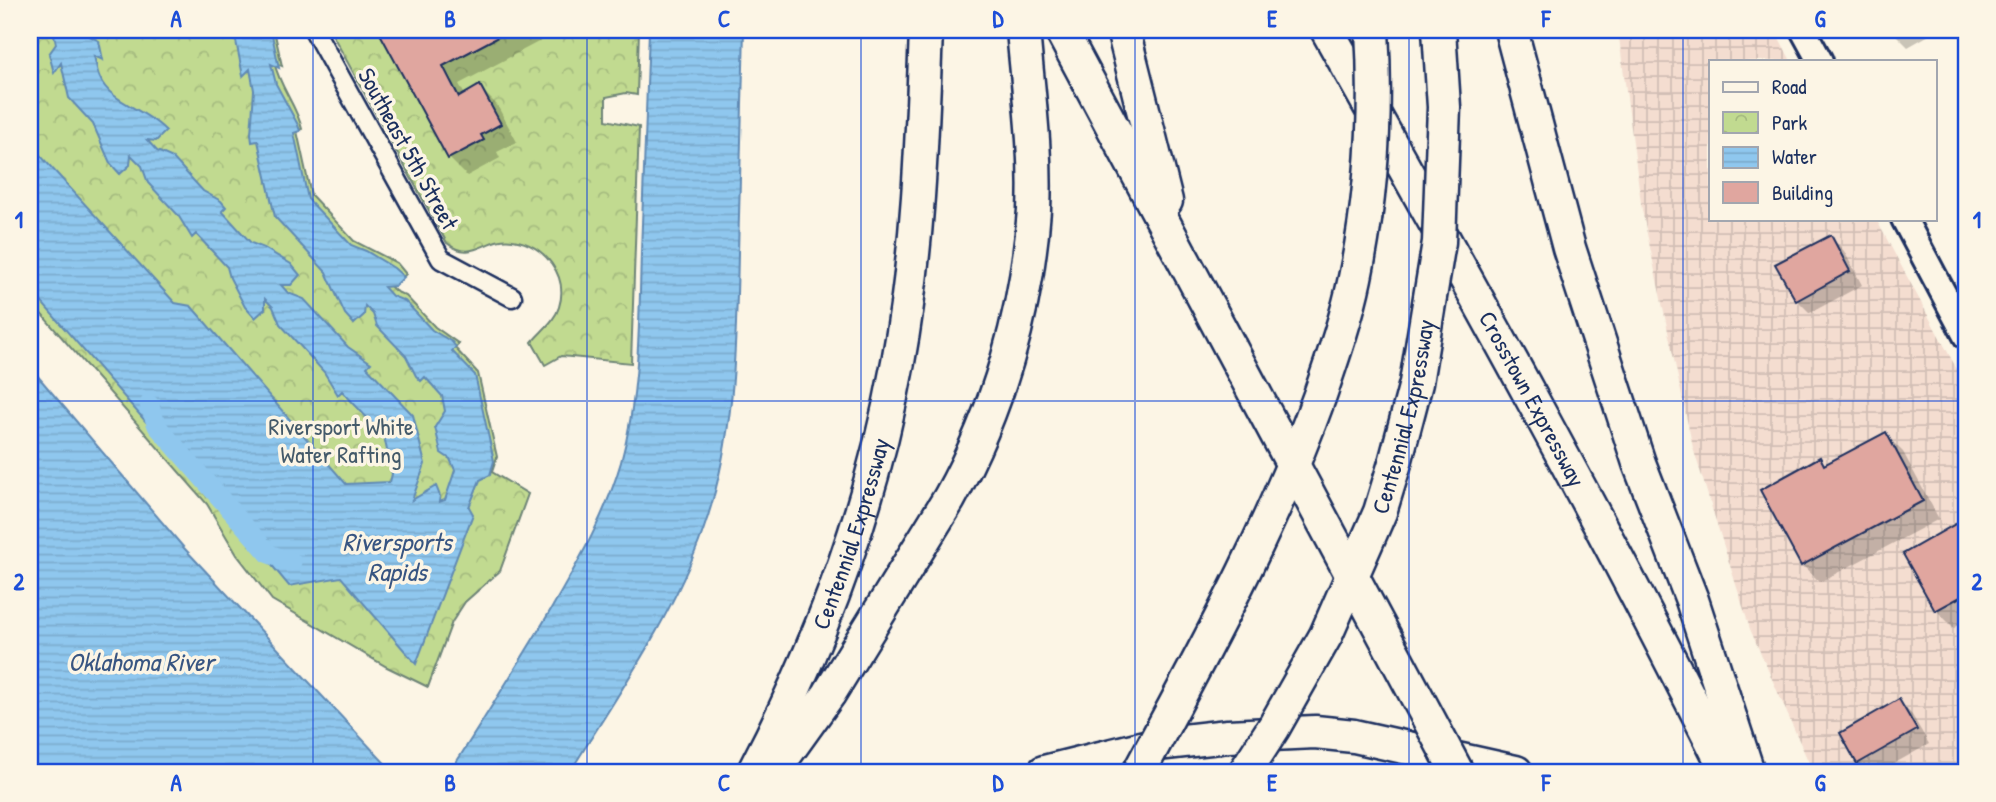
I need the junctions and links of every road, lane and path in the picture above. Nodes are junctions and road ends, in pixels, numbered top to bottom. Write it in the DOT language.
graph roads {
  1 [pos="314,30"];
  2 [pos="926,30"];
  3 [pos="1023,30"];
  4 [pos="1061,30"];
  5 [pos="1123,30"];
  6 [pos="1327,30"];
  7 [pos="1372,30"];
  8 [pos="1439,30"];
  9 [pos="1511,30"];
  10 [pos="1803,30"];
  11 [pos="1819,60"];
  12 [pos="1905,220"];
  13 [pos="1178,249"];
  14 [pos="512,297"];
  15 [pos="1966,336"];
  16 [pos="754,772"];
  17 [pos="773,772"];
  18 [pos="1044,772"];
  19 [pos="1139,772"];
  20 [pos="1245,772"];
  21 [pos="1457,772"];
  22 [pos="1516,772"];
  23 [pos="1727,772"];
  24 [pos="1748,772"];
  1 -- 14 [label="street, Southeast 5th Street"];
  2 -- 16 [label="highway, Centennial Expressway"];
  3 -- 17 [label="highway"];
  4 -- 13 [label="highway"];
  5 -- 13 [label="highway"];
  6 -- 23 [label="highway, Crosstown Expressway"];
  7 -- 19 [label="highway, bridge"];
  8 -- 20 [label="highway, Centennial Expressway, bridge"];
  9 -- 24 [label="highway"];
  10 -- 11 [label="main road"];
  12 -- 15 [label="main road"];
  13 -- 21 [label="highway, bridge"];
  18 -- 22 [label="highway"];
}
